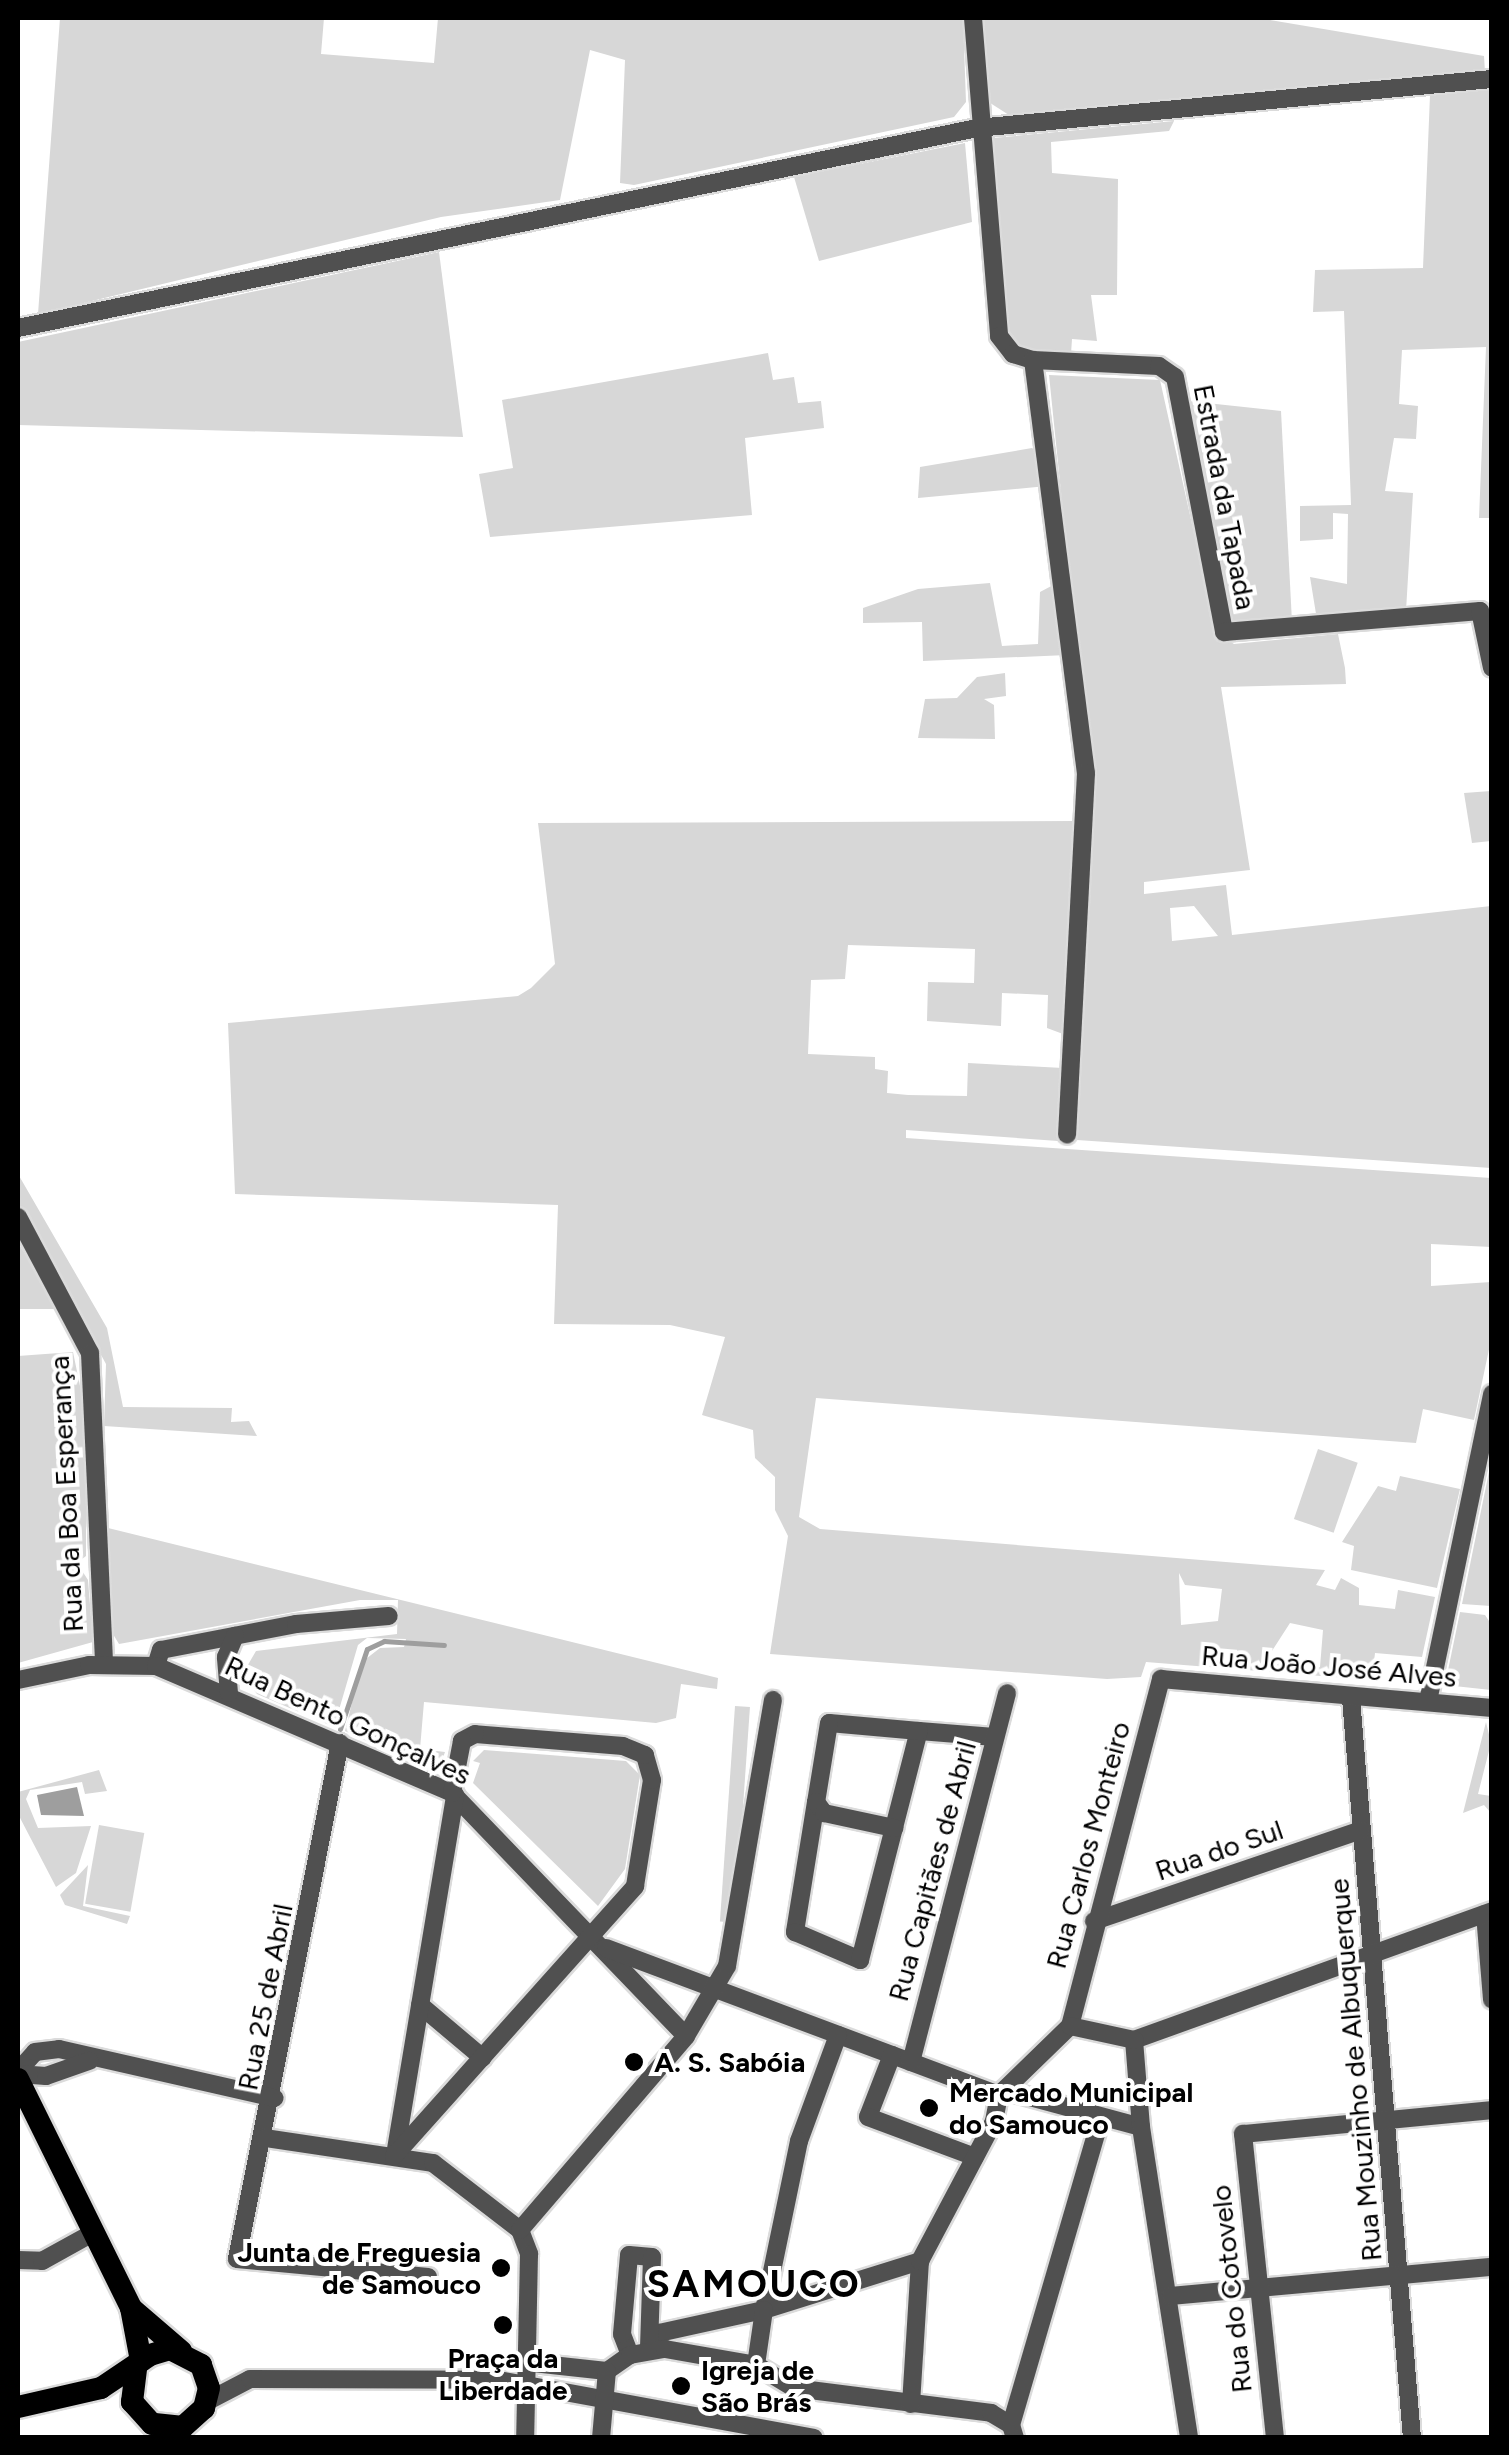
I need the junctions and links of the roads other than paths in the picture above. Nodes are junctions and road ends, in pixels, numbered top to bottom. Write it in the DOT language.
graph roads {
  1 [pos="973,18"];
  2 [pos="1492,79"];
  3 [pos="978,128"];
  4 [pos="18,328"];
  5 [pos="1034,360"];
  6 [pos="1492,668"];
  7 [pos="1066,1135"];
  8 [pos="18,1217"];
  9 [pos="1492,1394"];
  10 [pos="389,1616"];
  11 [pos="235,1636"];
  12 [pos="104,1664"];
  13 [pos="156,1666"];
  14 [pos="1161,1678"];
  15 [pos="18,1680"];
  16 [pos="230,1693"];
  17 [pos="1007,1693"];
  18 [pos="1351,1698"];
  19 [pos="772,1700"];
  20 [pos="1428,1701"];
  21 [pos="1492,1708"];
  22 [pos="919,1730"];
  23 [pos="996,1736"];
  24 [pos="340,1743"];
  25 [pos="453,1794"];
  26 [pos="816,1802"];
  27 [pos="894,1828"];
  28 [pos="1361,1830"];
  29 [pos="1488,1912"];
  30 [pos="1094,1921"];
  31 [pos="595,1940"];
  32 [pos="1378,1957"];
  33 [pos="716,1987"];
  34 [pos="1492,2000"];
  35 [pos="420,2005"];
  36 [pos="1070,2026"];
  37 [pos="838,2034"];
  38 [pos="686,2036"];
  39 [pos="1134,2040"];
  40 [pos="892,2055"];
  41 [pos="483,2058"];
  42 [pos="911,2062"];
  43 [pos="18,2074"];
  44 [pos="1001,2093"];
  45 [pos="275,2098"];
  46 [pos="1492,2110"];
  47 [pos="1101,2118"];
  48 [pos="1388,2119"];
  49 [pos="1141,2128"];
  50 [pos="266,2138"];
  51 [pos="394,2156"];
  52 [pos="975,2157"];
  53 [pos="520,2230"];
  54 [pos="91,2234"];
  55 [pos="18,2260"];
  56 [pos="920,2261"];
  57 [pos="1492,2268"];
  58 [pos="1400,2275"];
  59 [pos="428,2277"];
  60 [pos="1258,2287"];
  61 [pos="1170,2296"];
  62 [pos="131,2308"];
  63 [pos="764,2310"];
  64 [pos="649,2349"];
  65 [pos="181,2351"];
  66 [pos="630,2355"];
  67 [pos="524,2362"];
  68 [pos="139,2364"];
  69 [pos="756,2365"];
  70 [pos="607,2370"];
  71 [pos="524,2384"];
  72 [pos="84,2394"];
  73 [pos="604,2399"];
  74 [pos="911,2404"];
  75 [pos="18,2407"];
  76 [pos="200,2418"];
  77 [pos="149,2425"];
  78 [pos="1013,2431"];
  79 [pos="525,2438"];
  80 [pos="602,2438"];
  81 [pos="814,2438"];
  82 [pos="1189,2438"];
  83 [pos="1275,2438"];
  84 [pos="1412,2438"];
  1 -- 3 [label="street"];
  2 -- 3 [label="street"];
  3 -- 4 [label="street"];
  3 -- 5 [label="street"];
  5 -- 6 [label="street, Estrada da Tapada"];
  5 -- 7 [label="street"];
  8 -- 12 [label="street, Rua da Boa Esperança"];
  9 -- 20 [label="street"];
  10 -- 11 [label="street"];
  11 -- 13 [label="street"];
  11 -- 16 [label="street"];
  12 -- 13 [label="street, Rua Bento Gonçalves"];
  12 -- 15 [label="street, Rua Bento Gonçalves"];
  13 -- 16 [label="street, Rua Bento Gonçalves"];
  14 -- 18 [label="street, Rua João José Alves"];
  14 -- 30 [label="street, Rua Carlos Monteiro"];
  16 -- 24 [label="street, Rua Bento Gonçalves"];
  17 -- 23 [label="street, Rua Capitães de Abril"];
  18 -- 20 [label="street, Rua João José Alves"];
  18 -- 28 [label="street, Rua Mouzinho de Albuquerque"];
  19 -- 33 [label="street"];
  20 -- 21 [label="street, Rua João José Alves"];
  22 -- 23 [label="street"];
  22 -- 26 [label="street"];
  22 -- 27 [label="street"];
  23 -- 42 [label="street, Rua Capitães de Abril"];
  24 -- 25 [label="street, Rua Bento Gonçalves"];
  24 -- 45 [label="street, Rua 25 de Abril"];
  25 -- 31 [label="street, Rua Bento Gonçalves"];
  25 -- 31 [label="street"];
  25 -- 35 [label="street"];
  26 -- 27 [label="street"];
  26 -- 27 [label="street"];
  28 -- 30 [label="street, Rua do Sul"];
  28 -- 32 [label="street, Rua Mouzinho de Albuquerque"];
  29 -- 32 [label="street"];
  29 -- 34 [label="street"];
  30 -- 36 [label="street, Rua Carlos Monteiro"];
  31 -- 33 [label="street, Rua Bento Gonçalves"];
  31 -- 38 [label="street, Rua Bento Gonçalves"];
  31 -- 41 [label="street"];
  32 -- 39 [label="street"];
  32 -- 48 [label="street, Rua Mouzinho de Albuquerque"];
  33 -- 37 [label="street, Rua Bento Gonçalves"];
  33 -- 38 [label="street"];
  35 -- 41 [label="street"];
  35 -- 51 [label="street"];
  36 -- 39 [label="street"];
  36 -- 44 [label="street"];
  37 -- 40 [label="street, Rua Bento Gonçalves"];
  37 -- 63 [label="street"];
  38 -- 53 [label="street"];
  39 -- 49 [label="street"];
  40 -- 42 [label="street, Rua Bento Gonçalves"];
  40 -- 52 [label="street"];
  41 -- 51 [label="street"];
  42 -- 44 [label="street, Rua Bento Gonçalves"];
  43 -- 45 [label="street"];
  43 -- 54 [label="main road"];
  44 -- 47 [label="street, Rua Bento Gonçalves"];
  44 -- 52 [label="street"];
  45 -- 50 [label="street, Rua 25 de Abril"];
  46 -- 48 [label="street"];
  47 -- 49 [label="street, Rua Bento Gonçalves"];
  47 -- 78 [label="street"];
  48 -- 58 [label="street, Rua Mouzinho de Albuquerque"];
  48 -- 60 [label="street, Rua do Cotovelo"];
  49 -- 61 [label="street"];
  50 -- 51 [label="street"];
  50 -- 59 [label="street, Rua 25 de Abril"];
  51 -- 53 [label="street"];
  52 -- 56 [label="street"];
  53 -- 67 [label="street"];
  54 -- 55 [label="street"];
  54 -- 62 [label="main road"];
  56 -- 63 [label="street"];
  56 -- 74 [label="street"];
  57 -- 58 [label="street"];
  58 -- 60 [label="street"];
  58 -- 84 [label="street, Rua Mouzinho de Albuquerque"];
  60 -- 61 [label="street"];
  60 -- 83 [label="street, Rua do Cotovelo"];
  61 -- 82 [label="street"];
  62 -- 65 [label="main road"];
  62 -- 68 [label="main road"];
  63 -- 64 [label="street"];
  63 -- 69 [label="street"];
  64 -- 66 [label="street"];
  64 -- 66 [label="street"];
  64 -- 69 [label="street"];
  65 -- 68 [label="main road"];
  65 -- 76 [label="main road"];
  66 -- 70 [label="street"];
  67 -- 70 [label="street"];
  67 -- 71 [label="street"];
  68 -- 72 [label="main road"];
  68 -- 77 [label="main road"];
  69 -- 74 [label="street"];
  70 -- 73 [label="street"];
  71 -- 73 [label="street"];
  71 -- 76 [label="street"];
  71 -- 79 [label="street"];
  72 -- 75 [label="main road"];
  72 -- 77 [label="main road"];
  73 -- 80 [label="street"];
  73 -- 81 [label="street"];
  74 -- 78 [label="street"];
  76 -- 77 [label="main road"];
}
